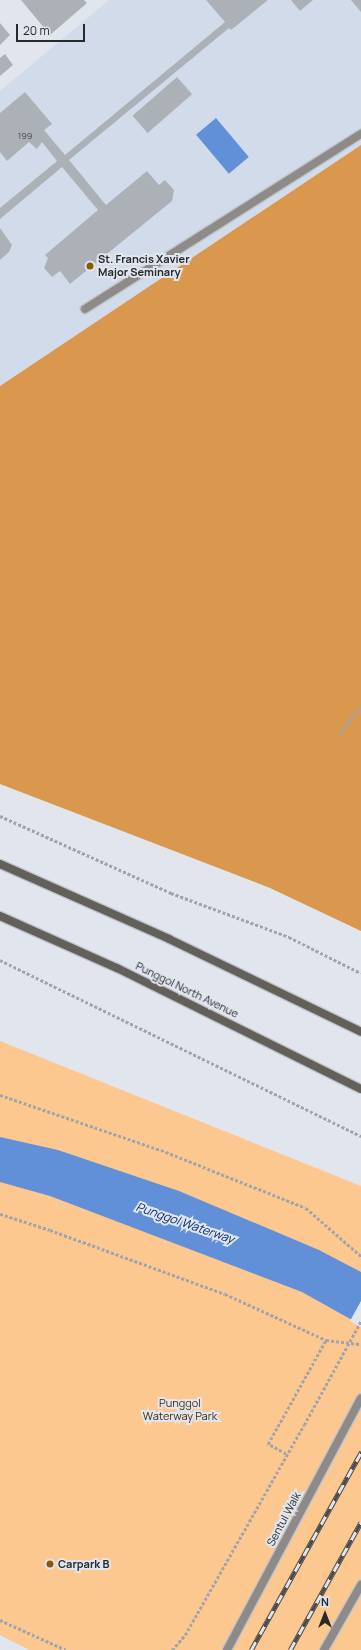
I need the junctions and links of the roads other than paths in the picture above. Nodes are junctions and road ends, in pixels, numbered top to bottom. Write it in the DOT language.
graph roads {
  1 [pos="361,134"];
  2 [pos="85,309"];
  3 [pos="0,864"];
  4 [pos="0,916"];
  5 [pos="361,1032"];
  6 [pos="361,1089"];
  7 [pos="361,1398"];
  8 [pos="361,1585"];
  9 [pos="227,1650"];
  10 [pos="324,1650"];
  1 -- 2 [label="street"];
  3 -- 5 [label="main road"];
  4 -- 6 [label="main road, Punggol North Avenue"];
  7 -- 9 [label="street, Sentul Walk"];
  8 -- 10 [label="street"];
}
